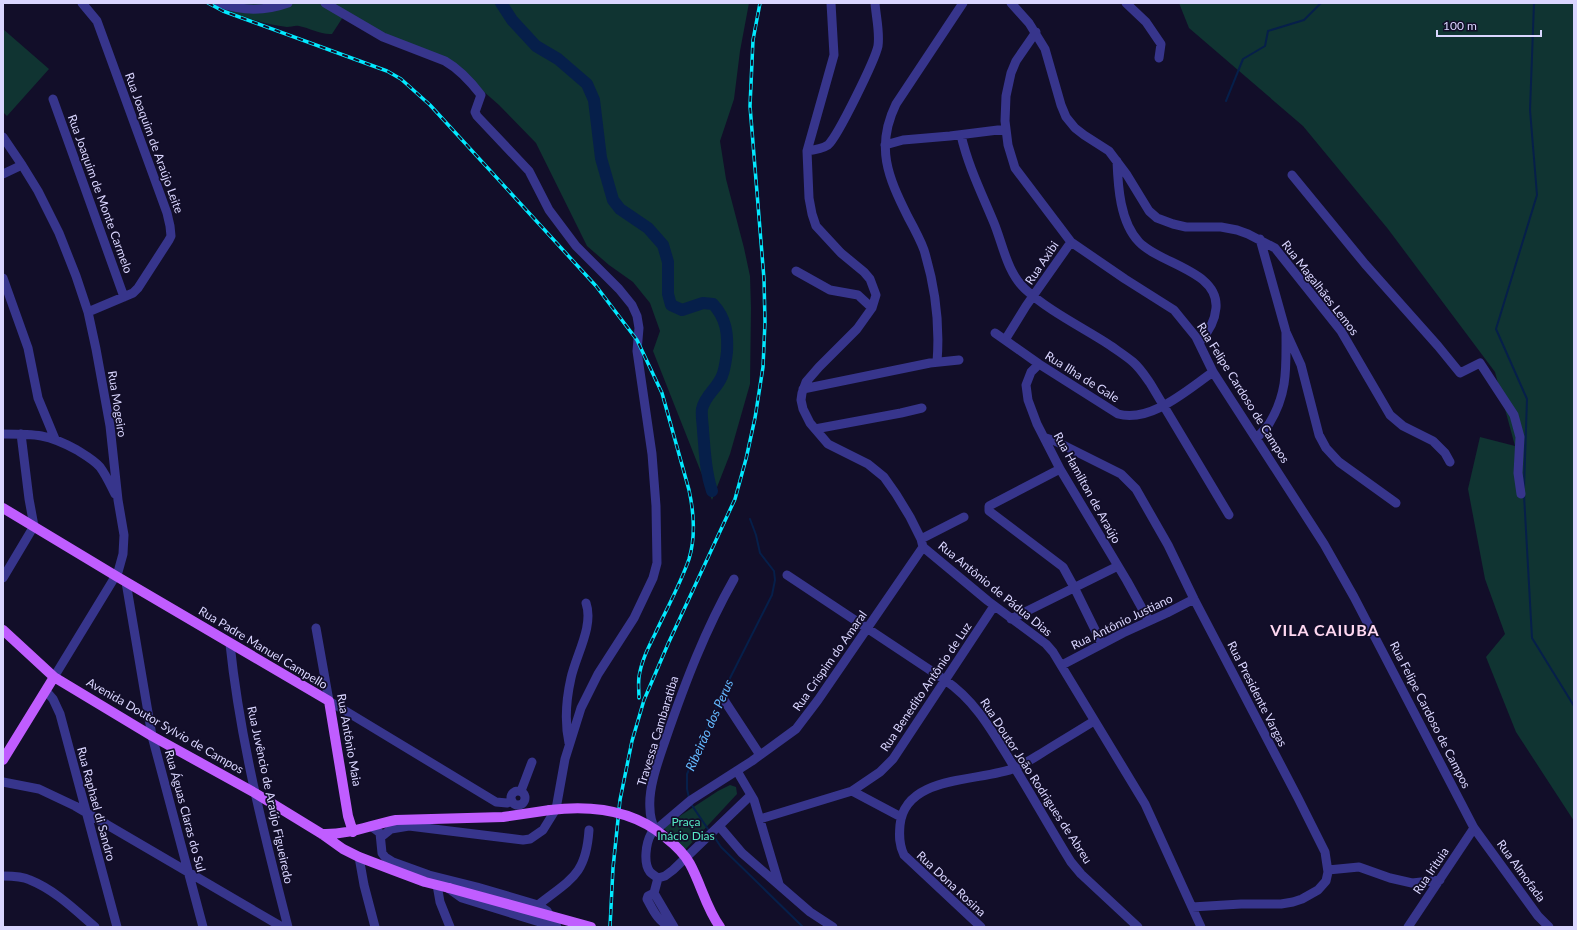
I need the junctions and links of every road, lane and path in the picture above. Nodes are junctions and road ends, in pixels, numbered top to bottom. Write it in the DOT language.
graph roads {
  1 [pos="82,3"];
  2 [pos="219,3"];
  3 [pos="288,3"];
  4 [pos="325,3"];
  5 [pos="831,3"];
  6 [pos="875,3"];
  7 [pos="963,3"];
  8 [pos="1011,3"];
  9 [pos="1126,3"];
  10 [pos="1036,32"];
  11 [pos="1159,58"];
  12 [pos="52,99"];
  13 [pos="1006,129"];
  14 [pos="961,135"];
  15 [pos="3,137"];
  16 [pos="885,144"];
  17 [pos="808,151"];
  18 [pos="1117,161"];
  19 [pos="22,165"];
  20 [pos="3,174"];
  21 [pos="1292,175"];
  22 [pos="1260,239"];
  23 [pos="1071,242"];
  24 [pos="796,271"];
  25 [pos="3,278"];
  26 [pos="1034,296"];
  27 [pos="124,297"];
  28 [pos="872,308"];
  29 [pos="88,312"];
  30 [pos="1286,332"];
  31 [pos="995,333"];
  32 [pos="1006,340"];
  33 [pos="1199,343"];
  34 [pos="959,360"];
  35 [pos="937,362"];
  36 [pos="1039,364"];
  37 [pos="1213,372"];
  38 [pos="803,389"];
  39 [pos="1163,405"];
  40 [pos="922,408"];
  41 [pos="815,429"];
  42 [pos="3,434"];
  43 [pos="21,434"];
  44 [pos="1046,438"];
  45 [pos="1257,438"];
  46 [pos="55,439"];
  47 [pos="1450,462"];
  48 [pos="1060,469"];
  49 [pos="1521,494"];
  50 [pos="118,500"];
  51 [pos="1396,504"];
  52 [pos="3,508"];
  53 [pos="1229,515"];
  54 [pos="964,518"];
  55 [pos="34,526"];
  56 [pos="922,543"];
  57 [pos="1118,566"];
  58 [pos="787,575"];
  59 [pos="116,576"];
  60 [pos="3,578"];
  61 [pos="734,579"];
  62 [pos="126,582"];
  63 [pos="1074,587"];
  64 [pos="1194,599"];
  65 [pos="586,603"];
  66 [pos="994,606"];
  67 [pos="1012,619"];
  68 [pos="1149,621"];
  69 [pos="316,628"];
  70 [pos="867,628"];
  71 [pos="3,630"];
  72 [pos="230,644"];
  73 [pos="1102,644"];
  74 [pos="1062,665"];
  75 [pos="54,677"];
  76 [pos="945,680"];
  77 [pos="46,691"];
  78 [pos="724,700"];
  79 [pos="329,701"];
  80 [pos="1094,721"];
  81 [pos="152,736"];
  82 [pos="569,744"];
  83 [pos="760,755"];
  84 [pos="3,760"];
  85 [pos="532,762"];
  86 [pos="1015,768"];
  87 [pos="736,771"];
  88 [pos="3,782"];
  89 [pos="852,791"];
  90 [pos="255,793"];
  91 [pos="751,795"];
  92 [pos="86,811"];
  93 [pos="760,818"];
  94 [pos="901,818"];
  95 [pos="372,827"];
  96 [pos="718,827"];
  97 [pos="1474,828"];
  98 [pos="589,830"];
  99 [pos="655,830"];
  100 [pos="353,832"];
  101 [pos="322,834"];
  102 [pos="381,837"];
  103 [pos="359,857"];
  104 [pos="1328,870"];
  105 [pos="189,872"];
  106 [pos="3,876"];
  107 [pos="658,878"];
  108 [pos="1440,880"];
  109 [pos="779,884"];
  110 [pos="444,887"];
  111 [pos="654,893"];
  112 [pos="538,904"];
  113 [pos="1192,907"];
  114 [pos="95,927"];
  115 [pos="117,927"];
  116 [pos="203,927"];
  117 [pos="282,927"];
  118 [pos="288,927"];
  119 [pos="375,927"];
  120 [pos="450,927"];
  121 [pos="556,927"];
  122 [pos="591,927"];
  123 [pos="670,927"];
  124 [pos="674,927"];
  125 [pos="720,927"];
  126 [pos="833,927"];
  127 [pos="981,927"];
  128 [pos="1138,927"];
  129 [pos="1201,927"];
  130 [pos="1408,927"];
  131 [pos="1549,927"];
  1 -- 27 [label="street, Rua Joaquim de Araújo Leite"];
  2 -- 3 [label="street"];
  4 -- 82 [label="street"];
  5 -- 17 [label="street"];
  6 -- 17 [label="street"];
  7 -- 16 [label="street"];
  8 -- 10 [label="street, Rua Magalhães Lemos"];
  9 -- 11 [label="street"];
  10 -- 13 [label="street, Rua Felipe Cardoso de Campos"];
  10 -- 18 [label="street, Rua Magalhães Lemos"];
  12 -- 27 [label="street, Rua Joaquim de Monte Carmelo"];
  13 -- 14 [label="street"];
  13 -- 23 [label="street, Rua Felipe Cardoso de Campos"];
  14 -- 16 [label="street"];
  14 -- 26 [label="street"];
  15 -- 19 [label="street, Rua Mogeiro"];
  16 -- 35 [label="street"];
  17 -- 28 [label="street"];
  18 -- 22 [label="street, Rua Magalhães Lemos"];
  18 -- 33 [label="street"];
  19 -- 20 [label="street"];
  19 -- 29 [label="street, Rua Mogeiro"];
  21 -- 49 [label="street"];
  22 -- 30 [label="street"];
  22 -- 47 [label="street, Rua Magalhães Lemos"];
  23 -- 26 [label="street, Rua Axibi"];
  23 -- 33 [label="street, Rua Felipe Cardoso de Campos"];
  24 -- 28 [label="street"];
  25 -- 46 [label="street"];
  26 -- 32 [label="street, Rua Axibi"];
  26 -- 39 [label="street"];
  27 -- 29 [label="street, Rua Joaquim de Araújo Leite"];
  28 -- 38 [label="street"];
  29 -- 50 [label="street, Rua Mogeiro"];
  30 -- 45 [label="street"];
  30 -- 51 [label="street"];
  31 -- 32 [label="street, Rua Ilha de Gale"];
  32 -- 36 [label="street, Rua Ilha de Gale"];
  33 -- 37 [label="street, Rua Felipe Cardoso de Campos"];
  34 -- 35 [label="street"];
  35 -- 38 [label="street"];
  36 -- 39 [label="street, Rua Ilha de Gale"];
  36 -- 44 [label="street, Rua Hamilton de Araújo"];
  37 -- 39 [label="street, Rua Ilha de Gale"];
  37 -- 45 [label="street, Rua Felipe Cardoso de Campos"];
  38 -- 41 [label="street, Rua Antônio de Pádua Dias"];
  39 -- 53 [label="street"];
  40 -- 41 [label="street"];
  41 -- 56 [label="street, Rua Antônio de Pádua Dias"];
  42 -- 43 [label="street"];
  43 -- 46 [label="street"];
  43 -- 55 [label="street"];
  44 -- 48 [label="street, Rua Hamilton de Araújo"];
  44 -- 64 [label="street, Rua Presidente Vargas"];
  45 -- 97 [label="street, Rua Felipe Cardoso de Campos"];
  46 -- 50 [label="street"];
  48 -- 57 [label="street, Rua Hamilton de Araújo"];
  48 -- 63 [label="street"];
  50 -- 59 [label="street, Rua Mogeiro"];
  52 -- 55 [label="main road, Rua Padre Manuel Campello"];
  54 -- 56 [label="street"];
  55 -- 59 [label="main road, Rua Padre Manuel Campello"];
  55 -- 60 [label="street"];
  56 -- 66 [label="street, Rua Antônio de Pádua Dias"];
  56 -- 70 [label="street, Rua Crispim do Amaral"];
  57 -- 63 [label="street"];
  57 -- 68 [label="street, Rua Hamilton de Araújo"];
  58 -- 70 [label="street, Rua Doutor João Rodrigues de Abreu"];
  59 -- 62 [label="main road, Rua Padre Manuel Campello"];
  59 -- 75 [label="street, Rua Mogeiro"];
  61 -- 99 [label="street, Travessa Cambaratiba"];
  62 -- 72 [label="main road, Rua Padre Manuel Campello"];
  62 -- 81 [label="street, Rua Águas Claras do Sul"];
  63 -- 67 [label="street"];
  63 -- 73 [label="street"];
  64 -- 68 [label="street, Rua Antônio Justiano"];
  64 -- 104 [label="street, Rua Presidente Vargas"];
  65 -- 82 [label="street"];
  66 -- 67 [label="street, Rua Antônio de Pádua Dias"];
  66 -- 76 [label="street, Rua Benedito Antônio de Luz"];
  67 -- 74 [label="street, Rua Antônio de Pádua Dias"];
  68 -- 73 [label="street, Rua Antônio Justiano"];
  69 -- 79 [label="street, Rua Antônio Maia"];
  70 -- 76 [label="street, Rua Doutor João Rodrigues de Abreu"];
  70 -- 83 [label="street, Rua Crispim do Amaral"];
  71 -- 75 [label="main road, Avenida Doutor Sylvio de Campos"];
  72 -- 79 [label="main road, Rua Padre Manuel Campello"];
  72 -- 90 [label="street, Rua Juvêncio de Araújo Figueiredo"];
  73 -- 74 [label="street, Rua Antônio Justiano"];
  74 -- 80 [label="street, Rua Antônio de Pádua Dias"];
  75 -- 77 [label="main road"];
  75 -- 81 [label="main road, Avenida Doutor Sylvio de Campos"];
  76 -- 86 [label="street, Rua Doutor João Rodrigues de Abreu"];
  76 -- 89 [label="street, Rua Benedito Antônio de Luz"];
  77 -- 84 [label="main road"];
  77 -- 92 [label="street, Rua Raphael di Sandro"];
  78 -- 83 [label="street"];
  79 -- 85 [label="street, Rua Padre Manuel Campello"];
  79 -- 100 [label="main road, Rua Antônio Maia"];
  80 -- 86 [label="street, Rua Dona Rosina"];
  80 -- 113 [label="street, Rua Antônio de Pádua Dias"];
  81 -- 90 [label="main road, Avenida Doutor Sylvio de Campos"];
  81 -- 105 [label="street, Rua Águas Claras do Sul"];
  82 -- 102 [label="street"];
  83 -- 87 [label="street, Rua Crispim do Amaral"];
  86 -- 94 [label="street, Rua Dona Rosina"];
  86 -- 128 [label="street, Rua Doutor João Rodrigues de Abreu"];
  87 -- 91 [label="street"];
  87 -- 99 [label="street"];
  88 -- 92 [label="street"];
  89 -- 93 [label="street, Rua Benedito Antônio de Luz"];
  89 -- 94 [label="street"];
  90 -- 101 [label="main road, Avenida Doutor Sylvio de Campos"];
  90 -- 118 [label="street, Rua Juvêncio de Araújo Figueiredo"];
  91 -- 93 [label="street"];
  91 -- 96 [label="street"];
  92 -- 105 [label="street"];
  92 -- 115 [label="street, Rua Raphael di Sandro"];
  93 -- 109 [label="street"];
  94 -- 127 [label="street, Rua Dona Rosina"];
  95 -- 100 [label="main road"];
  95 -- 102 [label="street"];
  95 -- 125 [label="main road, bridge"];
  96 -- 107 [label="street"];
  96 -- 109 [label="street"];
  97 -- 108 [label="street, Rua Irituia"];
  97 -- 131 [label="street, Rua Almofada"];
  98 -- 112 [label="street"];
  99 -- 107 [label="street"];
  100 -- 101 [label="main road"];
  101 -- 103 [label="main road, Avenida Doutor Sylvio de Campos"];
  102 -- 112 [label="street"];
  103 -- 110 [label="main road, Avenida Doutor Sylvio de Campos"];
  103 -- 119 [label="street"];
  104 -- 108 [label="street"];
  104 -- 113 [label="street"];
  105 -- 116 [label="street, Rua Águas Claras do Sul"];
  105 -- 117 [label="street"];
  106 -- 114 [label="street"];
  107 -- 111 [label="street"];
  108 -- 130 [label="street, Rua Irituia"];
  109 -- 126 [label="street"];
  110 -- 120 [label="street"];
  110 -- 121 [label="street, Avenida Doutor Sylvio de Campos"];
  110 -- 122 [label="main road, bridge"];
  111 -- 123 [label="street"];
  111 -- 124 [label="street"];
  112 -- 121 [label="street, Avenida Doutor Sylvio de Campos"];
  113 -- 129 [label="street, Rua Antônio de Pádua Dias"];
}
